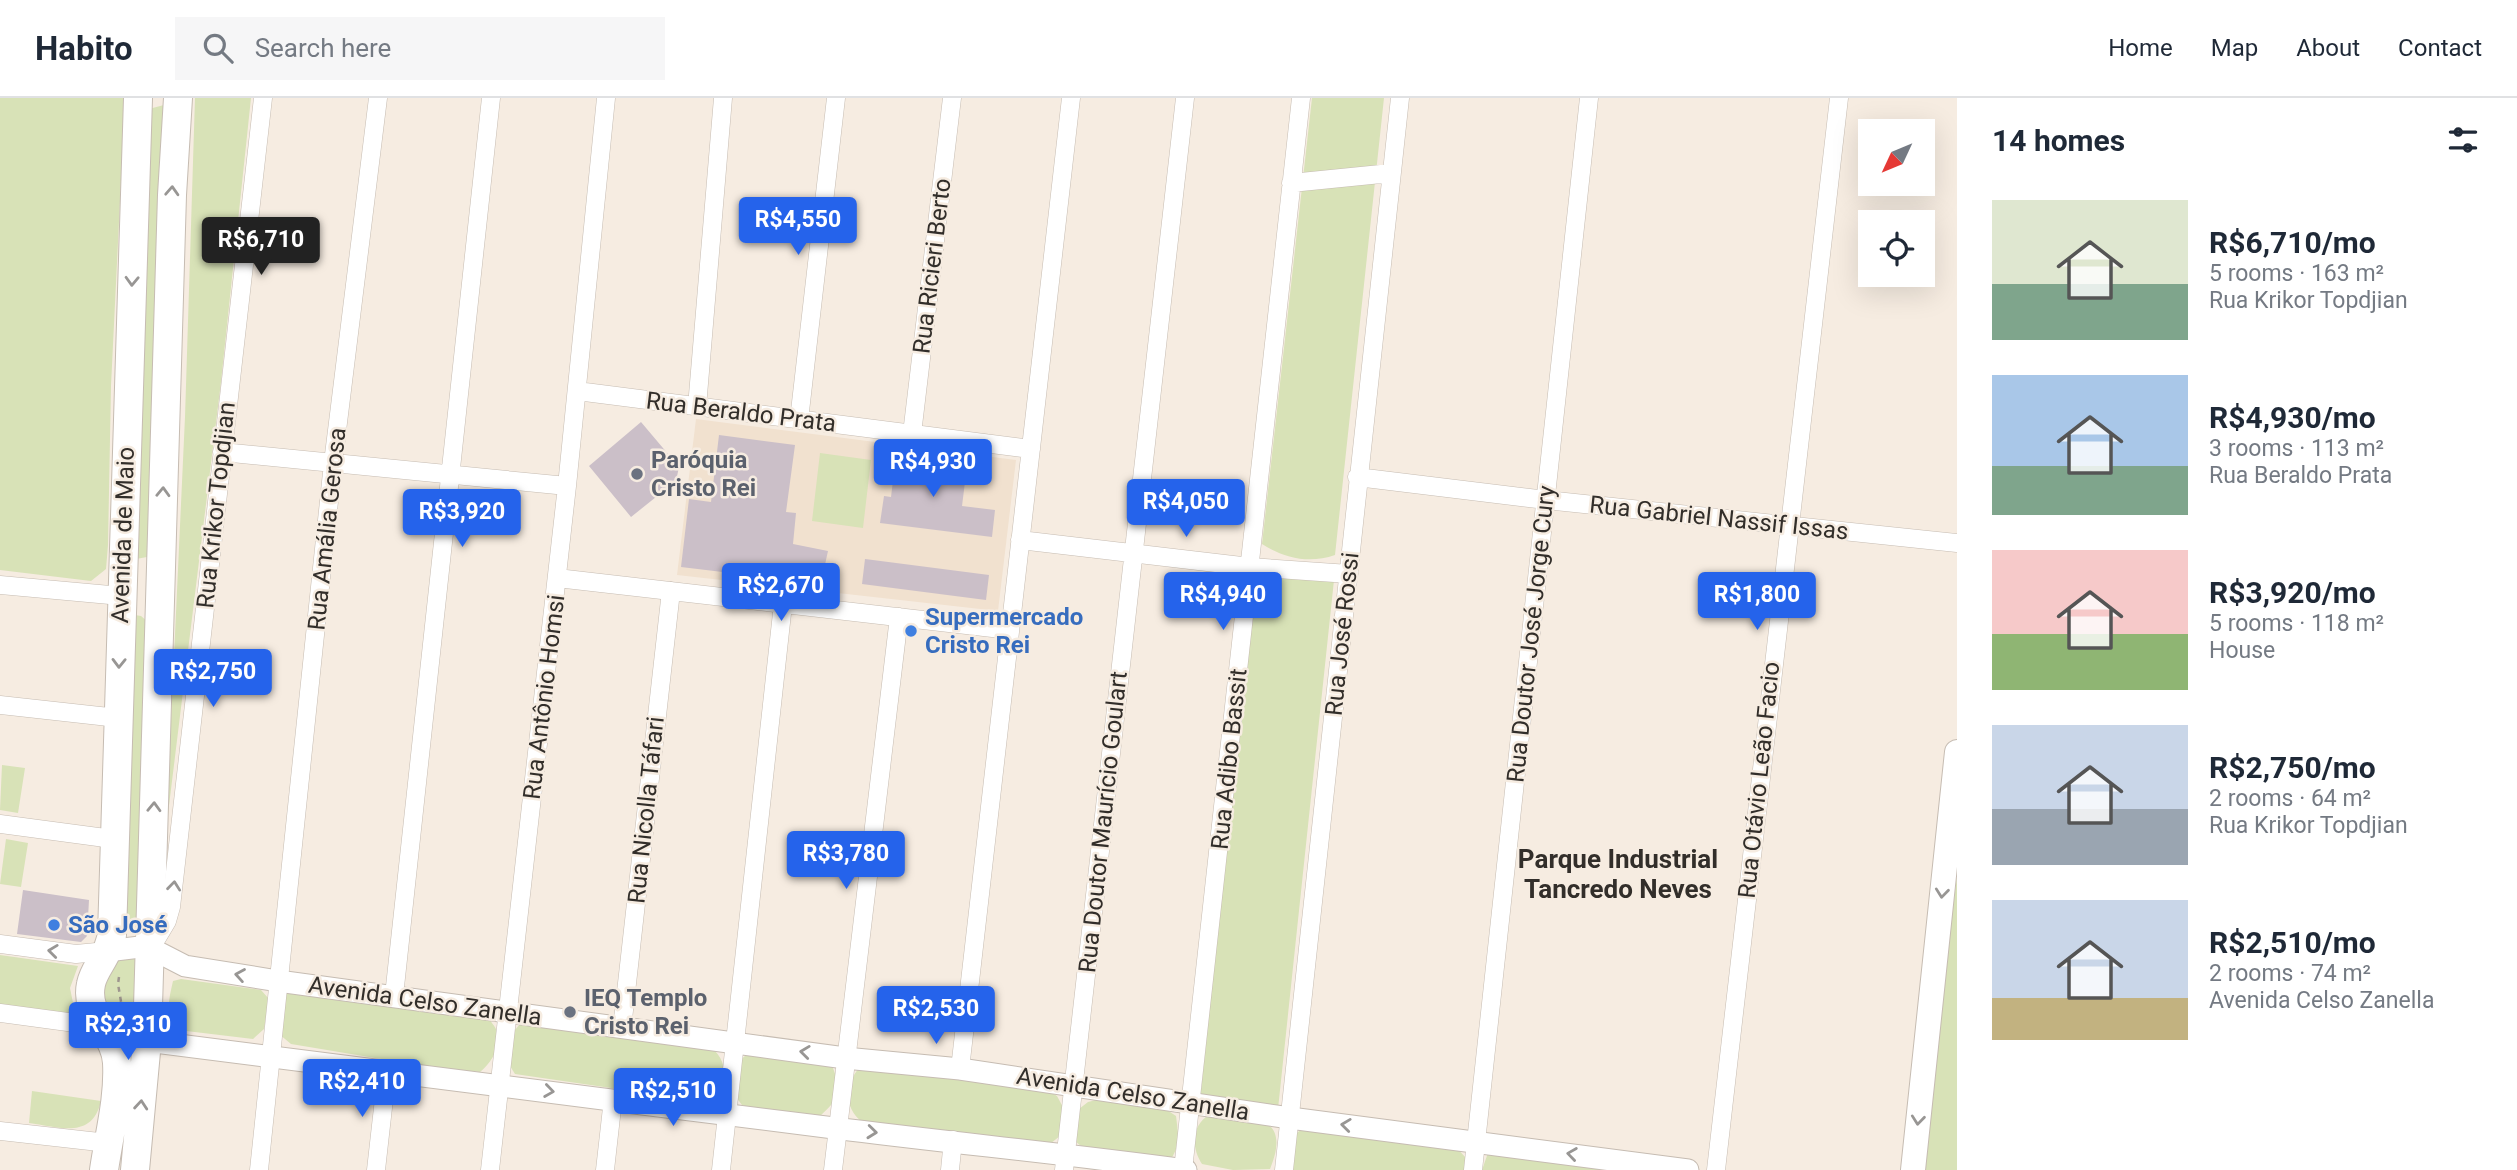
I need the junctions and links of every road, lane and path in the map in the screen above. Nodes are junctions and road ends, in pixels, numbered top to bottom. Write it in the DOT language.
graph roads {
  1 [pos="138,98"];
  2 [pos="177,98"];
  3 [pos="262,98"];
  4 [pos="378,98"];
  5 [pos="491,98"];
  6 [pos="606,98"];
  7 [pos="723,98"];
  8 [pos="836,98"];
  9 [pos="952,98"];
  10 [pos="1071,98"];
  11 [pos="1185,98"];
  12 [pos="1301,98"];
  13 [pos="1400,98"];
  14 [pos="1589,98"];
  15 [pos="1839,98"];
  16 [pos="1391,173"];
  17 [pos="1291,183"];
  18 [pos="577,391"];
  19 [pos="697,407"];
  20 [pos="799,420"];
  21 [pos="912,434"];
  22 [pos="1031,449"];
  23 [pos="222,453"];
  24 [pos="333,463"];
  25 [pos="450,474"];
  26 [pos="1357,477"];
  27 [pos="567,486"];
  28 [pos="1546,500"];
  29 [pos="1788,526"];
  30 [pos="1020,540"];
  31 [pos="1957,543"];
  32 [pos="1133,552"];
  33 [pos="161,560"];
  34 [pos="1250,567"];
  35 [pos="1349,574"];
  36 [pos="557,578"];
  37 [pos="122,584"];
  38 [pos="0,585"];
  39 [pos="670,591"];
  40 [pos="783,604"];
  41 [pos="900,617"];
  42 [pos="159,629"];
  43 [pos="1010,630"];
  44 [pos="0,705"];
  45 [pos="118,718"];
  46 [pos="1957,752"];
  47 [pos="0,824"];
  48 [pos="113,839"];
  49 [pos="0,944"];
  50 [pos="150,948"];
  51 [pos="107,950"];
  52 [pos="278,981"];
  53 [pos="394,996"];
  54 [pos="0,1013"];
  55 [pos="507,1013"];
  56 [pos="622,1028"];
  57 [pos="103,1031"];
  58 [pos="147,1041"];
  59 [pos="735,1043"];
  60 [pos="271,1055"];
  61 [pos="845,1058"];
  62 [pos="960,1069"];
  63 [pos="387,1072"];
  64 [pos="500,1084"];
  65 [pos="1073,1085"];
  66 [pos="613,1099"];
  67 [pos="1191,1104"];
  68 [pos="727,1114"];
  69 [pos="1290,1118"];
  70 [pos="838,1128"];
  71 [pos="0,1131"];
  72 [pos="953,1140"];
  73 [pos="1476,1141"];
  74 [pos="106,1156"];
  75 [pos="1065,1162"];
  76 [pos="135,1170"];
  77 [pos="259,1170"];
  78 [pos="376,1170"];
  79 [pos="490,1170"];
  80 [pos="605,1170"];
  81 [pos="721,1170"];
  82 [pos="833,1170"];
  83 [pos="950,1170"];
  84 [pos="1184,1170"];
  85 [pos="1284,1170"];
  86 [pos="1473,1170"];
  87 [pos="1688,1170"];
  88 [pos="1716,1170"];
  89 [pos="1913,1170"];
  1 -- 37 [label="main road, Avenida de Maio, one-way"];
  33 -- 2 [label="main road, Avenida de Maio, one-way"];
  3 -- 23 [label="street, Rua Krikor Topdjian"];
  4 -- 24 [label="street, Rua Amália Gerosa"];
  5 -- 25 [label="street"];
  6 -- 18 [label="street, Rua Antônio Homsi"];
  7 -- 19 [label="street"];
  8 -- 20 [label="street"];
  9 -- 21 [label="street, Rua Ricieri Berto"];
  10 -- 22 [label="street"];
  11 -- 32 [label="street, Rua Doutor Maurício Goulart"];
  12 -- 17 [label="street, Rua Adibo Bassit"];
  13 -- 16 [label="street, Rua José Rossi"];
  14 -- 28 [label="street, Rua Doutor José Jorge Cury"];
  15 -- 29 [label="street, Rua Otávio Leão Facio"];
  16 -- 17 [label="street"];
  16 -- 26 [label="street, Rua José Rossi"];
  17 -- 34 [label="street, Rua Adibo Bassit"];
  18 -- 19 [label="street, Rua Beraldo Prata"];
  18 -- 27 [label="street, Rua Antônio Homsi"];
  19 -- 20 [label="street, Rua Beraldo Prata"];
  20 -- 21 [label="street, Rua Beraldo Prata"];
  21 -- 22 [label="street, Rua Beraldo Prata"];
  22 -- 30 [label="street"];
  23 -- 24 [label="street"];
  50 -- 23 [label="street, Rua Krikor Topdjian, one-way"];
  24 -- 25 [label="street"];
  24 -- 52 [label="street, Rua Amália Gerosa"];
  25 -- 27 [label="street"];
  25 -- 53 [label="street"];
  26 -- 28 [label="street, Rua Gabriel Nassif Issas"];
  26 -- 35 [label="street, Rua José Rossi"];
  27 -- 36 [label="street, Rua Antônio Homsi"];
  28 -- 29 [label="street, Rua Gabriel Nassif Issas"];
  28 -- 73 [label="street, Rua Doutor José Jorge Cury"];
  29 -- 31 [label="street, Rua Gabriel Nassif Issas"];
  29 -- 88 [label="street, Rua Otávio Leão Facio"];
  30 -- 32 [label="street"];
  30 -- 43 [label="street"];
  32 -- 34 [label="street"];
  32 -- 65 [label="street, Rua Doutor Maurício Goulart"];
  33 -- 37 [label="main road"];
  33 -- 42 [label="main road, Avenida de Maio"];
  34 -- 35 [label="street"];
  34 -- 67 [label="street, Rua Adibo Bassit"];
  35 -- 69 [label="street, Rua José Rossi"];
  36 -- 39 [label="street"];
  36 -- 55 [label="street, Rua Antônio Homsi"];
  37 -- 38 [label="street"];
  37 -- 42 [label="main road"];
  37 -- 45 [label="main road, Avenida de Maio, one-way"];
  39 -- 40 [label="street"];
  39 -- 56 [label="street, Rua Nicolla Táfari"];
  40 -- 41 [label="street"];
  40 -- 59 [label="street"];
  41 -- 43 [label="street"];
  41 -- 61 [label="street"];
  50 -- 42 [label="main road, Avenida de Maio, one-way"];
  43 -- 62 [label="street"];
  44 -- 45 [label="street"];
  45 -- 48 [label="main road, Avenida de Maio"];
  46 -- 89 [label="main road, one-way"];
  47 -- 48 [label="street"];
  48 -- 51 [label="main road, Avenida de Maio"];
  51 -- 49 [label="street, Avenida Celso Zanella, one-way"];
  50 -- 51 [label="street, Avenida Celso Zanella"];
  52 -- 50 [label="street, Avenida Celso Zanella, one-way"];
  50 -- 58 [label="main road, Avenida de Maio"];
  51 -- 57 [label="main road, Avenida de Maio"];
  52 -- 53 [label="street, Avenida Celso Zanella"];
  52 -- 60 [label="street, Rua Amália Gerosa"];
  53 -- 55 [label="street, Avenida Celso Zanella"];
  54 -- 57 [label="street"];
  55 -- 56 [label="street, Avenida Celso Zanella"];
  55 -- 64 [label="street, Rua Antônio Homsi"];
  56 -- 59 [label="street, Avenida Celso Zanella"];
  57 -- 58 [label="street"];
  57 -- 74 [label="main road, Avenida de Maio"];
  58 -- 60 [label="street"];
  76 -- 58 [label="main road, Avenida de Maio, one-way"];
  61 -- 59 [label="street, Avenida Celso Zanella, one-way"];
  59 -- 68 [label="street"];
  60 -- 63 [label="street"];
  60 -- 77 [label="street, Rua Amália Gerosa"];
  61 -- 62 [label="street, Avenida Celso Zanella"];
  61 -- 70 [label="street"];
  62 -- 65 [label="street, Avenida Celso Zanella"];
  63 -- 64 [label="street"];
  63 -- 78 [label="street"];
  64 -- 66 [label="street, one-way"];
  64 -- 79 [label="street, Rua Antônio Homsi"];
  65 -- 67 [label="street, Avenida Celso Zanella"];
  65 -- 75 [label="street, Rua Doutor Maurício Goulart"];
  66 -- 68 [label="street"];
  66 -- 80 [label="street"];
  67 -- 69 [label="street, Avenida Celso Zanella"];
  67 -- 84 [label="street, Rua Adibo Bassit"];
  68 -- 70 [label="street"];
  68 -- 81 [label="street"];
  73 -- 69 [label="street, Avenida Celso Zanella, one-way"];
  69 -- 85 [label="street, Rua José Rossi"];
  70 -- 72 [label="street, one-way"];
  70 -- 82 [label="street"];
  71 -- 74 [label="street"];
  72 -- 75 [label="street"];
  72 -- 83 [label="street"];
  73 -- 86 [label="street, Rua Doutor José Jorge Cury"];
  87 -- 73 [label="street, Avenida Celso Zanella, one-way"];
  75 -- 84 [label="street"];
}
